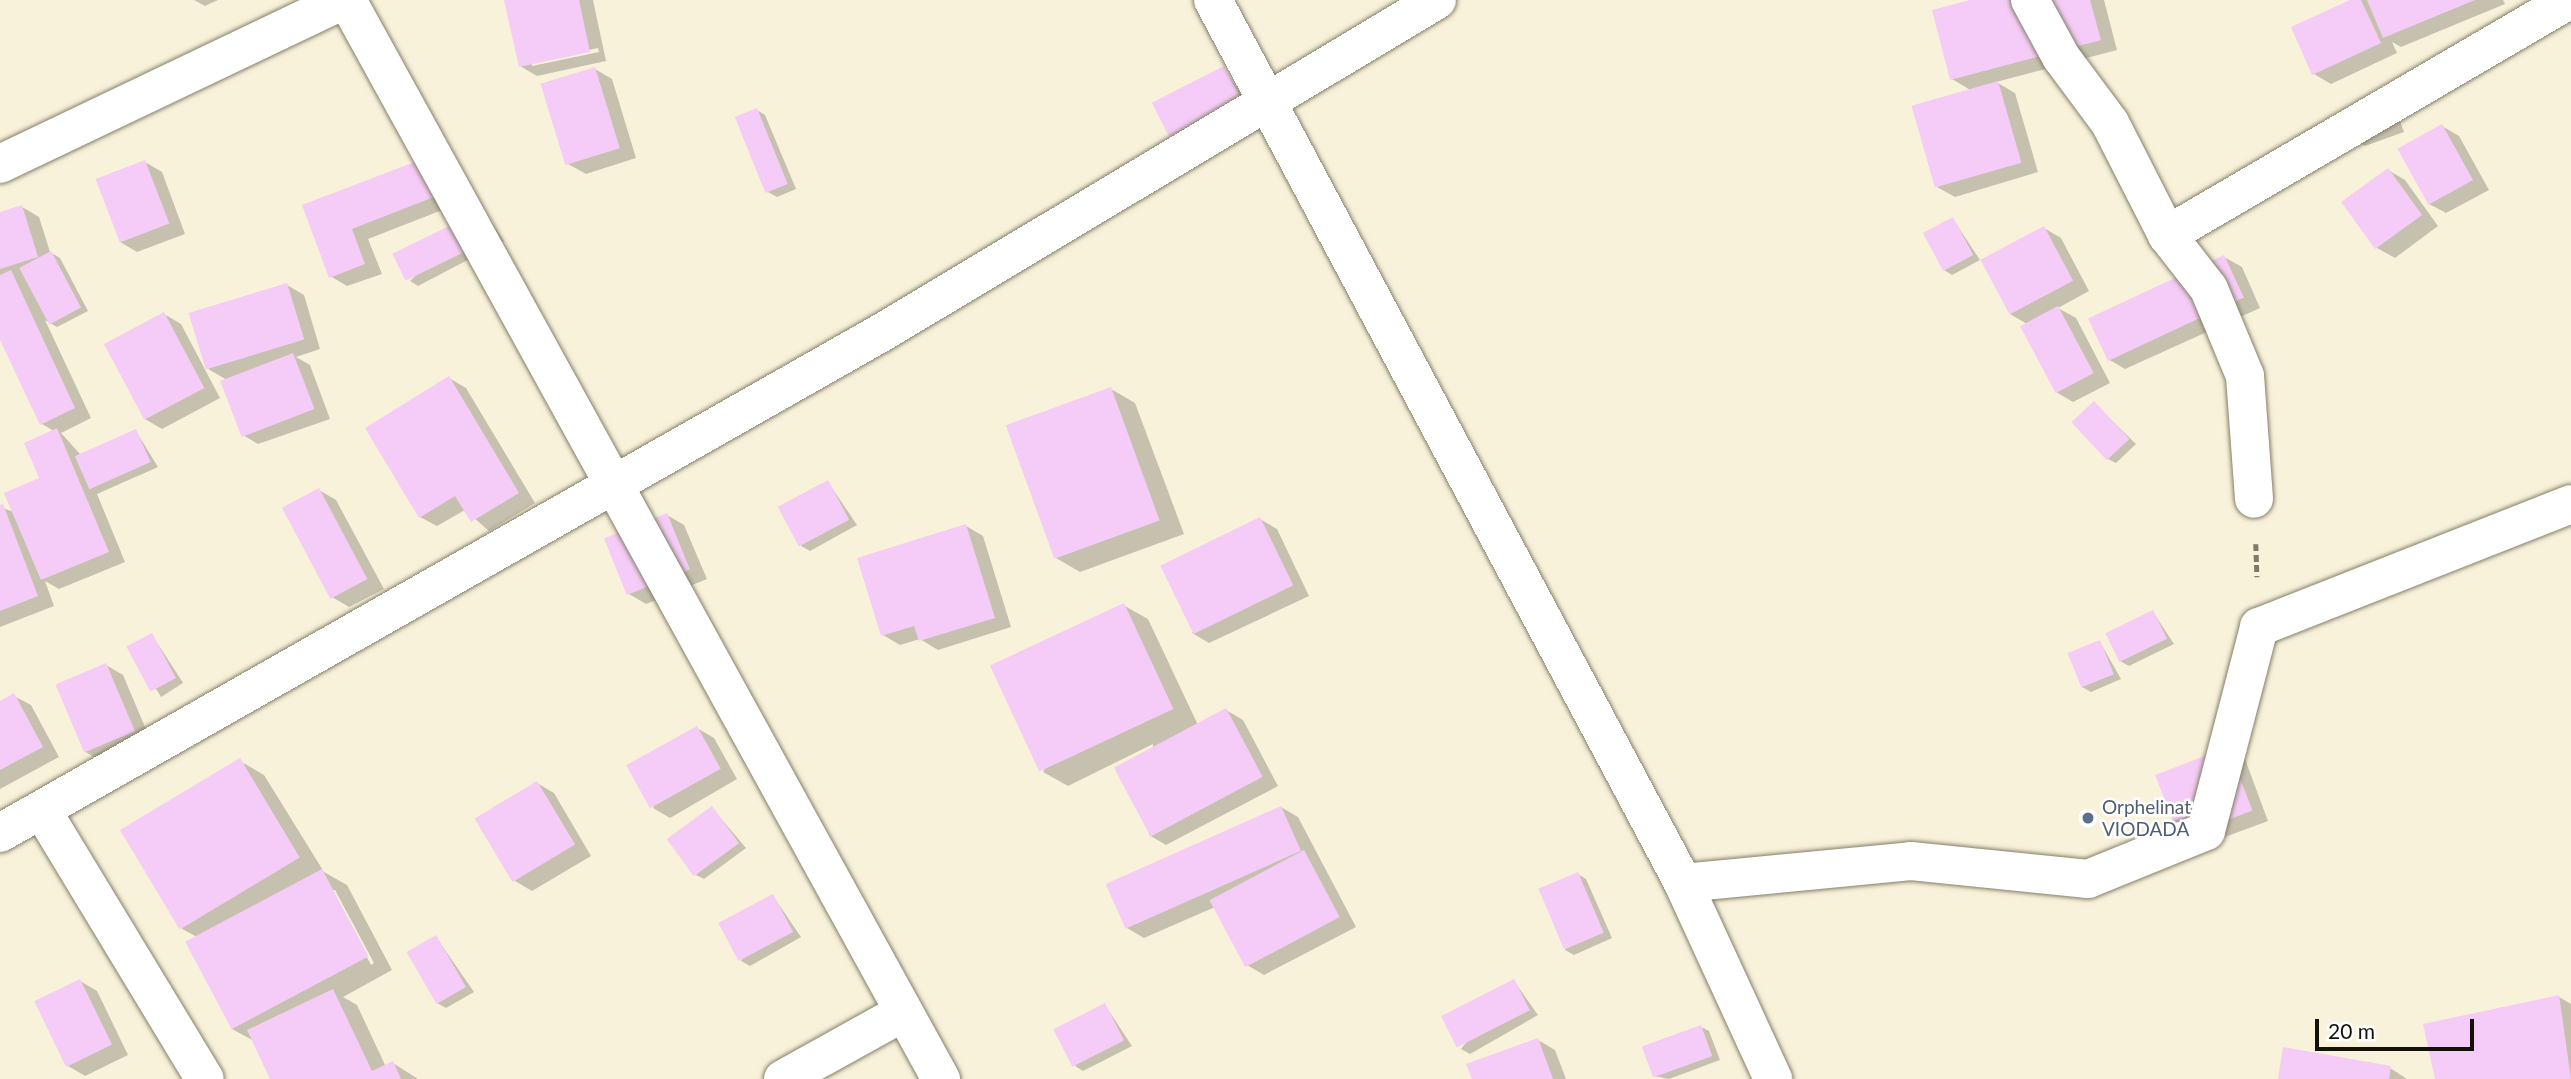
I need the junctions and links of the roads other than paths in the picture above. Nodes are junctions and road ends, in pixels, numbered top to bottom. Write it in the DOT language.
graph roads {
  1 [pos="346,0"];
  2 [pos="1213,0"];
  3 [pos="1437,0"];
  4 [pos="2030,0"];
  5 [pos="2569,0"];
  6 [pos="1263,99"];
  7 [pos="0,164"];
  8 [pos="2166,235"];
  9 [pos="611,483"];
  10 [pos="2254,499"];
  11 [pos="2571,504"];
  12 [pos="43,812"];
  13 [pos="0,833"];
  14 [pos="1683,883"];
  15 [pos="904,1012"];
  16 [pos="205,1079"];
  17 [pos="783,1079"];
  18 [pos="941,1079"];
  19 [pos="1773,1079"];
  1 -- 7 [label="street"];
  1 -- 9 [label="street"];
  2 -- 6 [label="street"];
  3 -- 6 [label="street"];
  4 -- 8 [label="street"];
  5 -- 8 [label="street"];
  6 -- 9 [label="street"];
  6 -- 14 [label="street"];
  8 -- 10 [label="street"];
  9 -- 12 [label="street"];
  9 -- 15 [label="street"];
  11 -- 14 [label="street"];
  12 -- 13 [label="street"];
  12 -- 16 [label="street"];
  14 -- 19 [label="street"];
  15 -- 17 [label="street"];
  15 -- 18 [label="street"];
}
